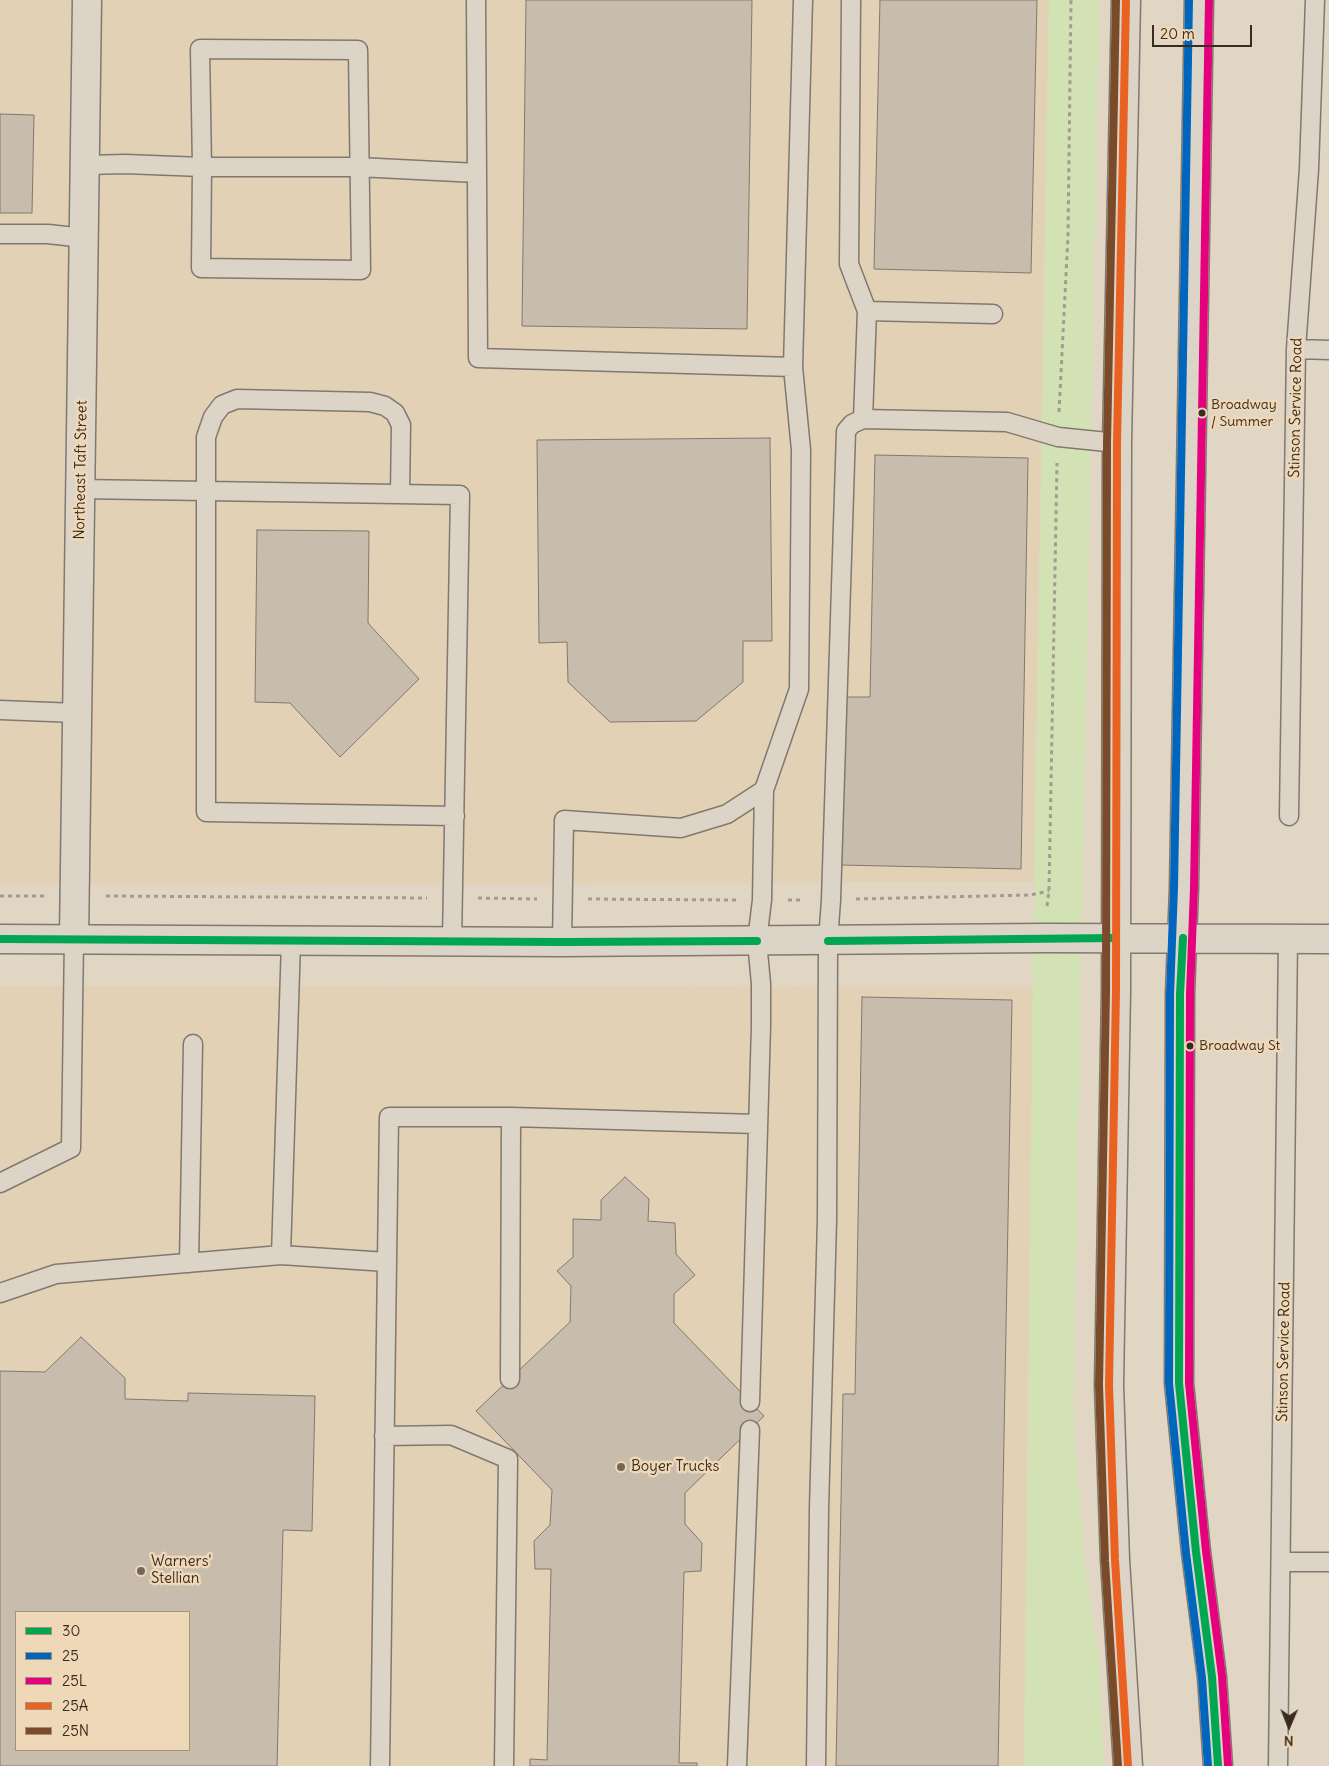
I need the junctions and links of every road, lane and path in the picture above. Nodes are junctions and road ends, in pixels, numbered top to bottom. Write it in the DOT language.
graph roads {
  1 [pos="87,0"];
  2 [pos="476,0"];
  3 [pos="803,0"];
  4 [pos="851,0"];
  5 [pos="1126,0"];
  6 [pos="1199,0"];
  7 [pos="1315,0"];
  8 [pos="85,165"];
  9 [pos="202,167"];
  10 [pos="358,167"];
  11 [pos="477,173"];
  12 [pos="0,234"];
  13 [pos="84,238"];
  14 [pos="867,310"];
  15 [pos="993,314"];
  16 [pos="1296,349"];
  17 [pos="1329,350"];
  18 [pos="793,367"];
  19 [pos="863,419"];
  20 [pos="1117,443"];
  21 [pos="80,489"];
  22 [pos="206,491"];
  23 [pos="400,494"];
  24 [pos="0,710"];
  25 [pos="77,713"];
  26 [pos="764,790"];
  27 [pos="455,816"];
  28 [pos="1289,816"];
  29 [pos="0,896"];
  30 [pos="39,896"];
  31 [pos="1115,938"];
  32 [pos="1183,938"];
  33 [pos="0,939"];
  34 [pos="74,939"];
  35 [pos="1288,939"];
  36 [pos="1329,939"];
  37 [pos="291,941"];
  38 [pos="452,941"];
  39 [pos="757,941"];
  40 [pos="828,941"];
  41 [pos="562,942"];
  42 [pos="192,1044"];
  43 [pos="510,1116"];
  44 [pos="757,1124"];
  45 [pos="0,1182"];
  46 [pos="281,1255"];
  47 [pos="387,1262"];
  48 [pos="189,1263"];
  49 [pos="0,1293"];
  50 [pos="510,1379"];
  51 [pos="750,1402"];
  52 [pos="750,1430"];
  53 [pos="384,1436"];
  54 [pos="1282,1562"];
  55 [pos="1329,1562"];
  56 [pos="380,1766"];
  57 [pos="504,1766"];
  58 [pos="737,1766"];
  59 [pos="816,1766"];
  60 [pos="1128,1766"];
  61 [pos="1218,1766"];
  62 [pos="1278,1766"];
  1 -- 8 [label="main road, Northeast Taft Street"];
  2 -- 11 [label="lane"];
  3 -- 18 [label="lane"];
  4 -- 14 [label="lane"];
  5 -- 20 [label="main road"];
  6 -- 32 [label="main road"];
  7 -- 16 [label="lane, Stinson Service Road"];
  8 -- 9 [label="lane"];
  8 -- 13 [label="main road, Northeast Taft Street"];
  9 -- 10 [label="lane"];
  9 -- 10 [label="lane"];
  9 -- 10 [label="lane"];
  10 -- 11 [label="lane"];
  11 -- 18 [label="lane"];
  12 -- 13 [label="lane"];
  13 -- 21 [label="main road, Northeast Taft Street"];
  14 -- 15 [label="lane"];
  14 -- 19 [label="lane"];
  16 -- 17 [label="lane"];
  16 -- 28 [label="lane, Stinson Service Road"];
  18 -- 26 [label="lane"];
  19 -- 20 [label="lane"];
  19 -- 40 [label="lane"];
  20 -- 31 [label="main road"];
  21 -- 22 [label="lane"];
  21 -- 25 [label="main road, Northeast Taft Street"];
  22 -- 23 [label="lane"];
  22 -- 23 [label="lane"];
  22 -- 27 [label="lane"];
  23 -- 27 [label="lane"];
  24 -- 25 [label="lane"];
  25 -- 34 [label="main road, Northeast Taft Street"];
  26 -- 39 [label="lane"];
  26 -- 41 [label="lane"];
  27 -- 38 [label="lane"];
  29 -- 30 [label="path"];
  31 -- 32 [label="main road"];
  31 -- 40 [label="main road"];
  31 -- 60 [label="main road"];
  32 -- 35 [label="main road"];
  32 -- 61 [label="main road"];
  33 -- 34 [label="main road"];
  34 -- 37 [label="main road"];
  34 -- 45 [label="lane"];
  35 -- 36 [label="main road"];
  35 -- 54 [label="lane, Stinson Service Road"];
  37 -- 38 [label="main road"];
  37 -- 46 [label="lane"];
  38 -- 41 [label="main road"];
  39 -- 40 [label="main road"];
  39 -- 41 [label="main road"];
  39 -- 44 [label="lane"];
  40 -- 59 [label="lane"];
  42 -- 48 [label="lane"];
  43 -- 44 [label="lane"];
  43 -- 47 [label="lane"];
  43 -- 50 [label="lane"];
  44 -- 51 [label="lane"];
  46 -- 47 [label="lane"];
  46 -- 48 [label="lane"];
  47 -- 53 [label="lane"];
  48 -- 49 [label="lane"];
  52 -- 58 [label="lane"];
  53 -- 56 [label="lane"];
  53 -- 57 [label="lane"];
  54 -- 55 [label="lane"];
  54 -- 62 [label="lane, Stinson Service Road"];
}
